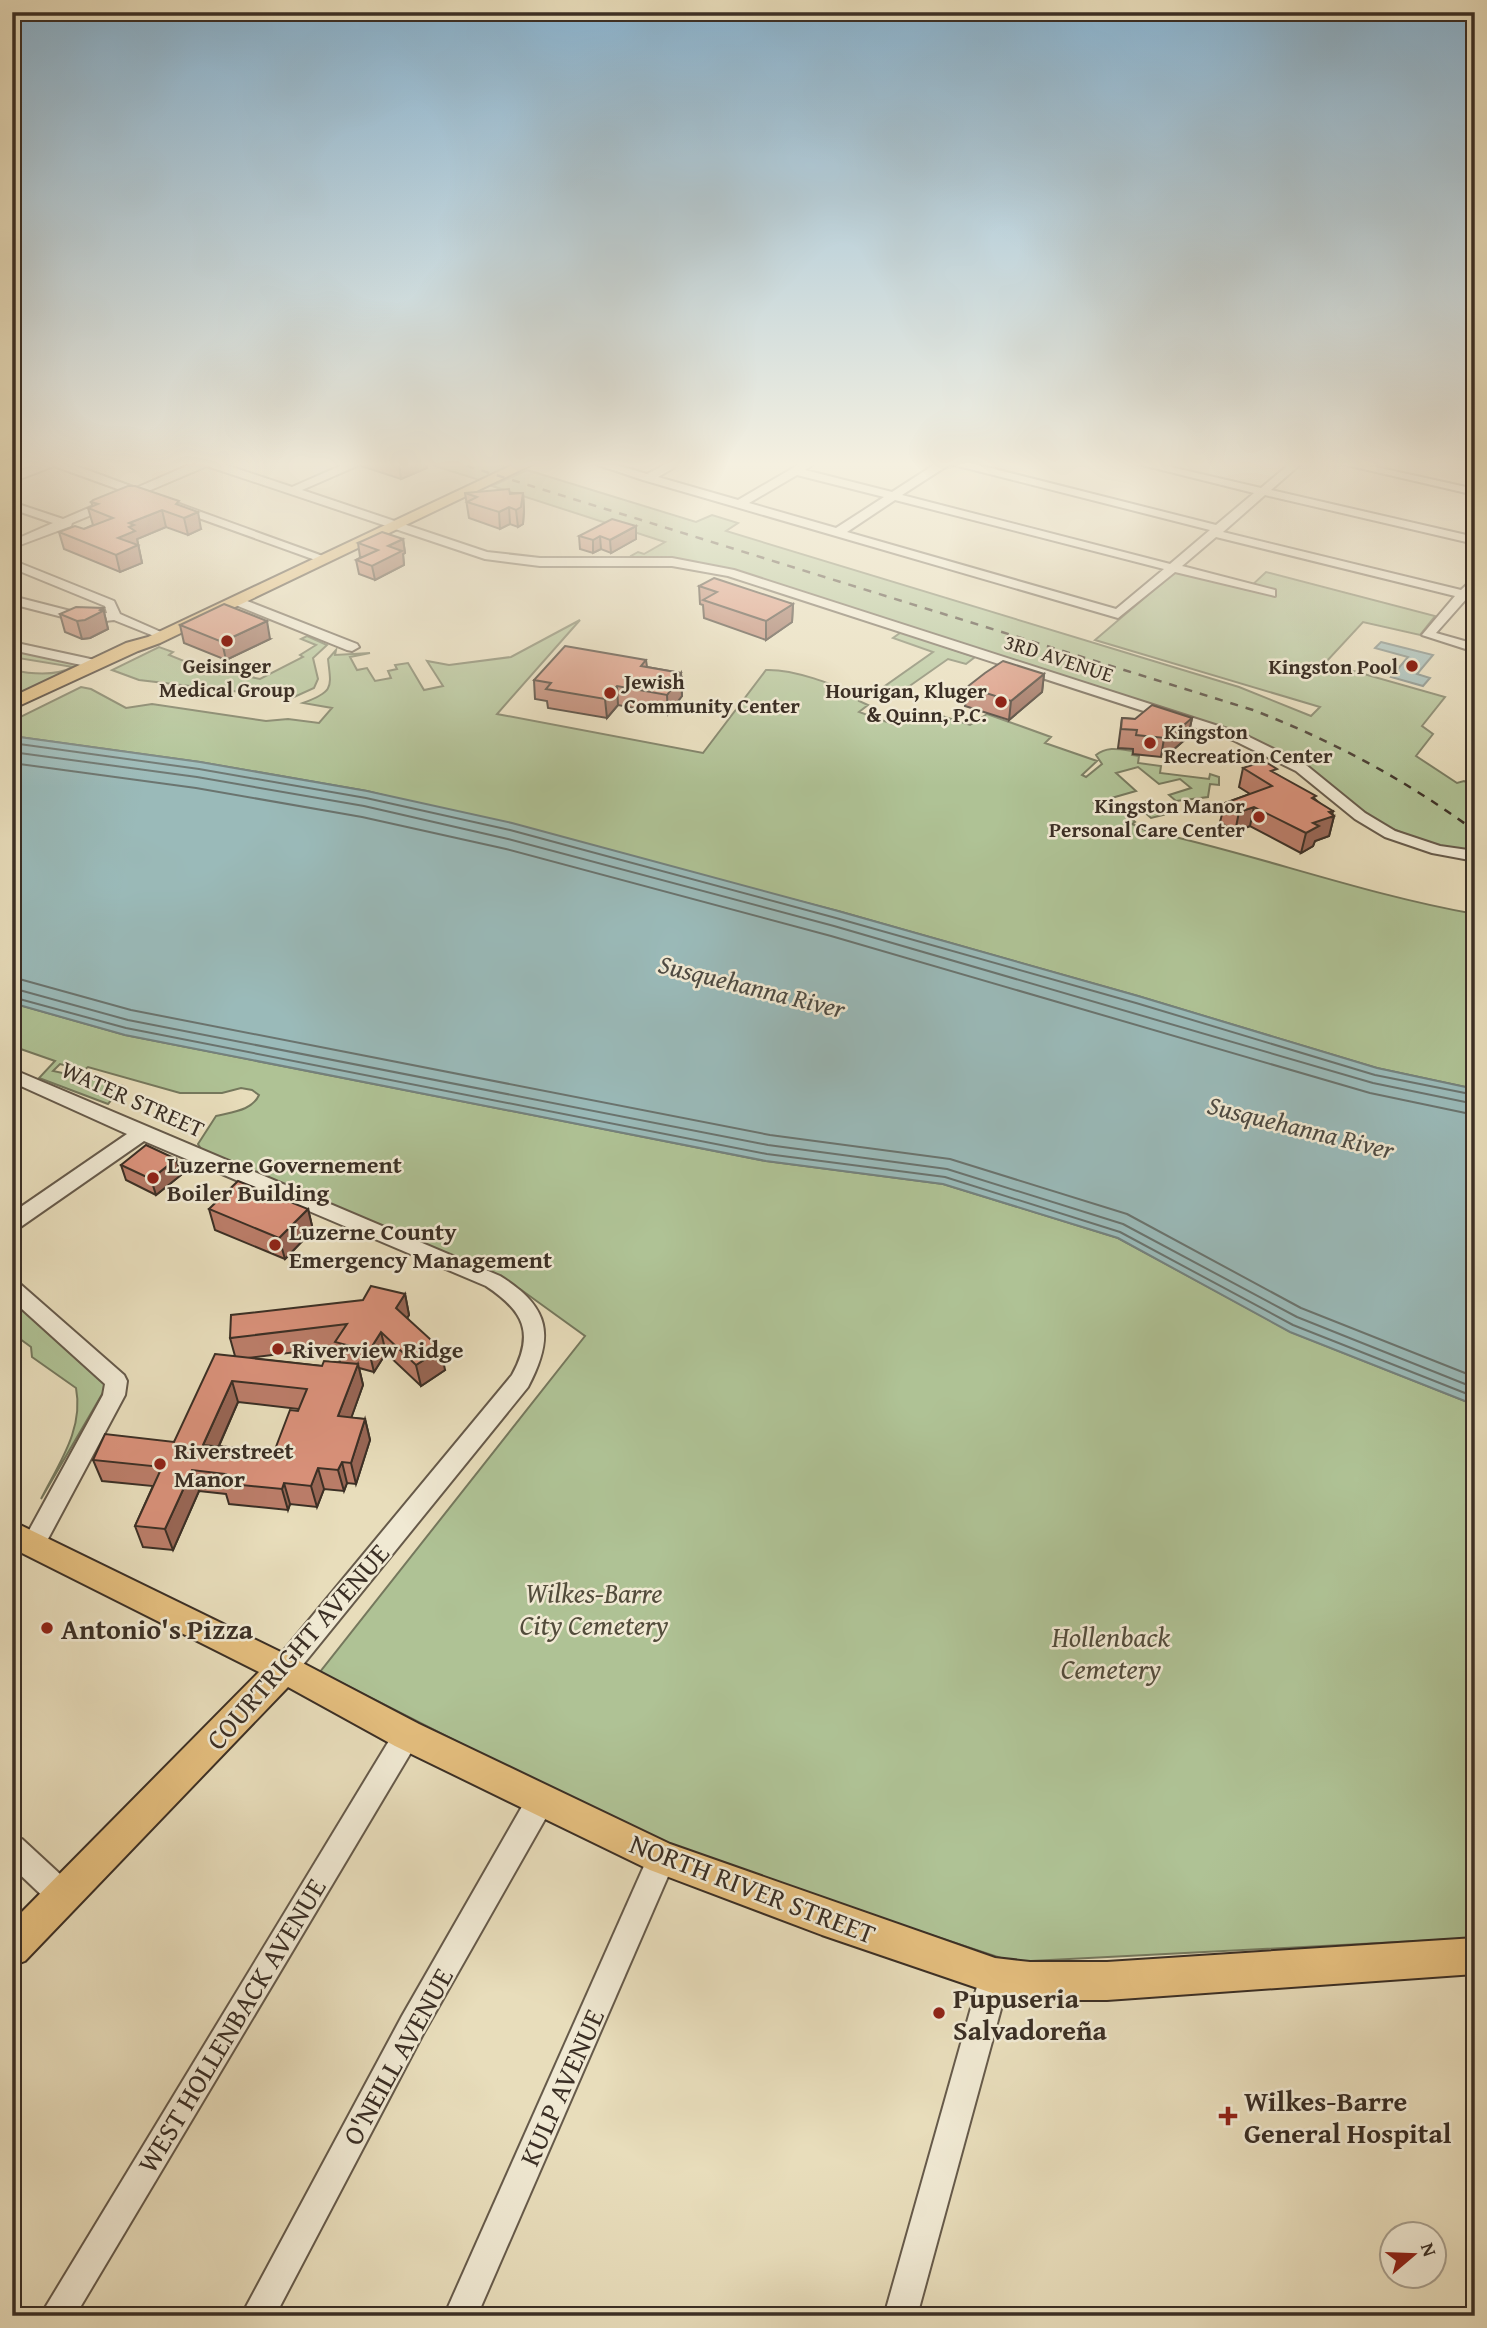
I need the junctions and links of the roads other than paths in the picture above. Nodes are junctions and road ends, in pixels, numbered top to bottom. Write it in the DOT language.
graph roads {
  1 [pos="26,570"];
  2 [pos="302,570"];
  3 [pos="712,570"];
  4 [pos="967,570"];
  5 [pos="1172,570"];
  6 [pos="1176,570"];
  7 [pos="1362,570"];
  8 [pos="1475,581"];
  9 [pos="1271,593"];
  10 [pos="1461,596"];
  11 [pos="12,600"];
  12 [pos="237,601"];
  13 [pos="1475,602"];
  14 [pos="115,616"];
  15 [pos="164,636"];
  16 [pos="12,646"];
  17 [pos="352,647"];
  18 [pos="1475,648"];
  19 [pos="90,669"];
  20 [pos="12,704"];
  21 [pos="12,712"];
  22 [pos="1475,856"];
  23 [pos="12,1075"];
  24 [pos="142,1133"];
  25 [pos="12,1223"];
  26 [pos="12,1288"];
  27 [pos="531,1316"];
  28 [pos="23,1540"];
  29 [pos="284,1669"];
  30 [pos="407,1735"];
  31 [pos="542,1798"];
  32 [pos="12,1848"];
  33 [pos="662,1858"];
  34 [pos="63,1896"];
  35 [pos="12,1948"];
  36 [pos="1475,1956"];
  37 [pos="995,1976"];
  38 [pos="56,2316"];
  39 [pos="257,2316"];
  40 [pos="460,2316"];
  41 [pos="900,2316"];
  1 -- 14 [label="street"];
  2 -- 12 [label="main road"];
  3 -- 22 [label="street, 3RD AVENUE"];
  4 -- 5 [label="street"];
  6 -- 9 [label="street"];
  7 -- 10 [label="street"];
  8 -- 10 [label="street"];
  10 -- 13 [label="street"];
  10 -- 18 [label="street"];
  11 -- 14 [label="street"];
  12 -- 15 [label="main road"];
  12 -- 17 [label="street"];
  14 -- 15 [label="street"];
  15 -- 19 [label="main road"];
  16 -- 19 [label="street"];
  19 -- 20 [label="main road"];
  19 -- 21 [label="main road"];
  23 -- 24 [label="street, WATER STREET"];
  24 -- 25 [label="street"];
  24 -- 27 [label="street, WATER STREET"];
  26 -- 28 [label="street"];
  27 -- 29 [label="street, COURTRIGHT AVENUE"];
  28 -- 29 [label="main road, NORTH RIVER STREET"];
  29 -- 30 [label="main road, NORTH RIVER STREET"];
  29 -- 34 [label="main road, COURTRIGHT AVENUE"];
  30 -- 31 [label="main road, NORTH RIVER STREET"];
  30 -- 38 [label="street, WEST HOLLENBACK AVENUE"];
  31 -- 33 [label="main road, NORTH RIVER STREET"];
  31 -- 39 [label="street, O'NEILL AVENUE"];
  32 -- 34 [label="street"];
  33 -- 37 [label="main road, NORTH RIVER STREET"];
  33 -- 40 [label="street, KULP AVENUE"];
  34 -- 35 [label="main road, COURTRIGHT AVENUE"];
  36 -- 37 [label="main road, NORTH RIVER STREET"];
  37 -- 41 [label="street"];
}
